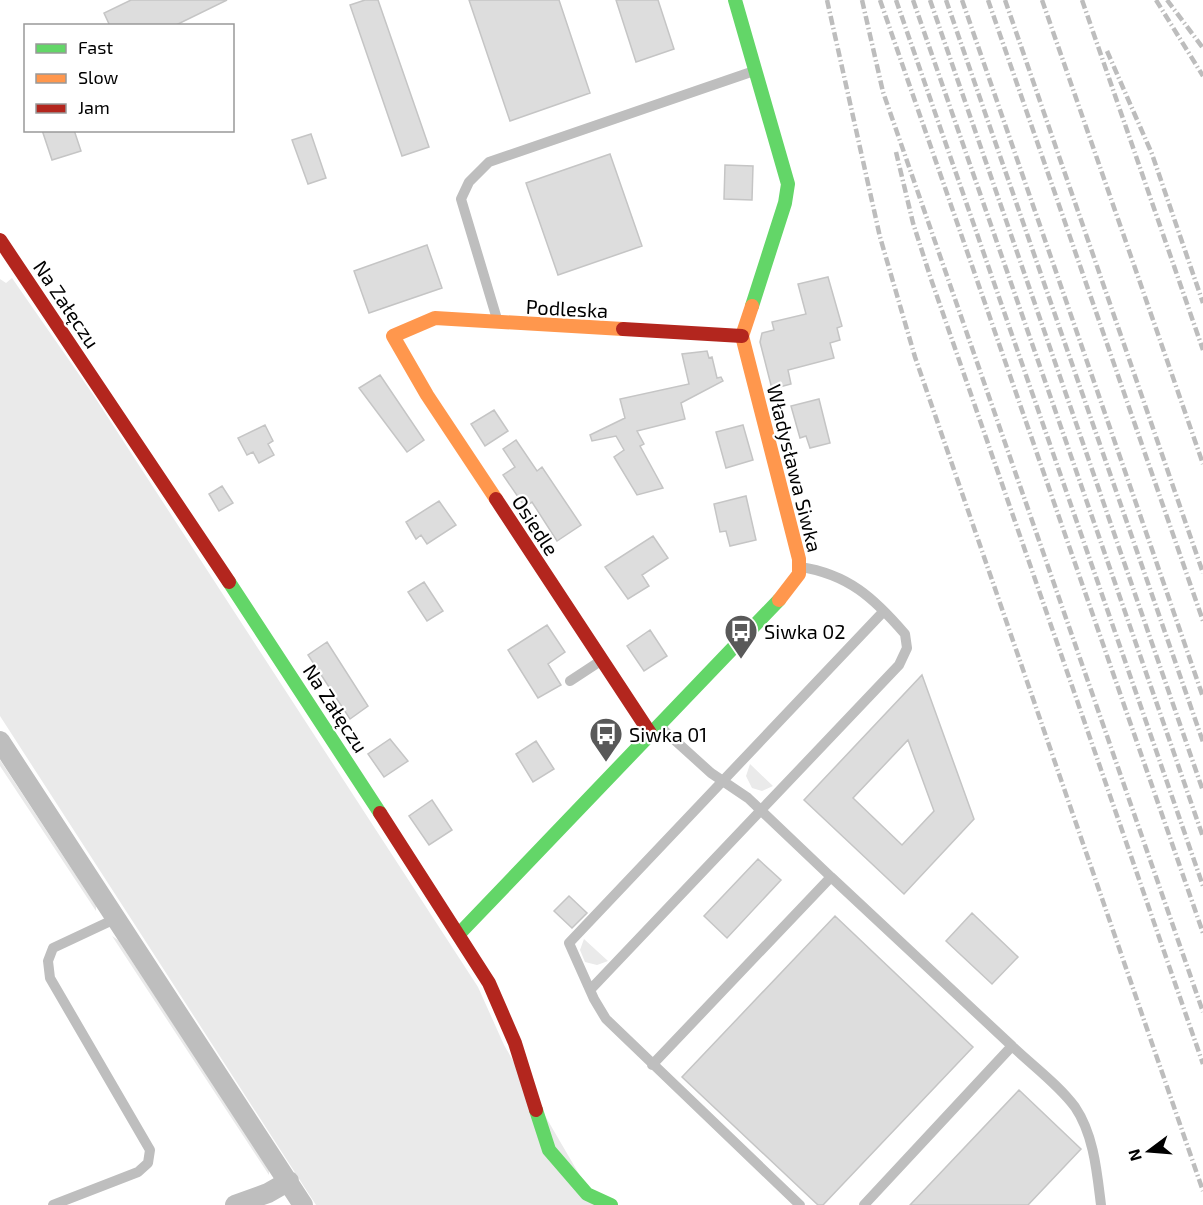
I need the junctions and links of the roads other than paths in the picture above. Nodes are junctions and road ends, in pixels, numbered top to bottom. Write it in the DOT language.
graph roads {
  1 [pos="735,0"];
  2 [pos="757,69"];
  3 [pos="0,241"];
  4 [pos="498,323"];
  5 [pos="393,336"];
  6 [pos="742,336"];
  7 [pos="800,567"];
  8 [pos="882,612"];
  9 [pos="602,660"];
  10 [pos="570,681"];
  11 [pos="654,729"];
  12 [pos="0,741"];
  13 [pos="723,781"];
  14 [pos="761,810"];
  15 [pos="831,877"];
  16 [pos="117,918"];
  17 [pos="459,934"];
  18 [pos="590,990"];
  19 [pos="1012,1046"];
  20 [pos="652,1065"];
  21 [pos="289,1181"];
  22 [pos="53,1205"];
  23 [pos="235,1205"];
  24 [pos="303,1205"];
  25 [pos="611,1205"];
  26 [pos="800,1205"];
  27 [pos="864,1205"];
  28 [pos="1101,1205"];
  1 -- 2 [label="street"];
  2 -- 4 [label="lane"];
  2 -- 6 [label="street"];
  3 -- 17 [label="street, Na Załęczu"];
  4 -- 5 [label="street, Podleska"];
  4 -- 6 [label="street, Podleska"];
  5 -- 9 [label="street, Osiedle"];
  6 -- 7 [label="street, Władysława Siwka"];
  7 -- 8 [label="lane"];
  7 -- 11 [label="street, Władysława Siwka"];
  8 -- 13 [label="lane"];
  8 -- 14 [label="lane"];
  9 -- 10 [label="lane"];
  9 -- 11 [label="street, Osiedle"];
  11 -- 13 [label="lane"];
  11 -- 17 [label="street, Władysława Siwka"];
  12 -- 16 [label="street"];
  13 -- 14 [label="lane"];
  13 -- 18 [label="lane"];
  14 -- 15 [label="lane"];
  14 -- 18 [label="lane"];
  15 -- 19 [label="lane"];
  15 -- 20 [label="lane"];
  16 -- 21 [label="street"];
  16 -- 22 [label="lane"];
  17 -- 25 [label="street, Na Załęczu"];
  18 -- 20 [label="lane"];
  19 -- 27 [label="lane"];
  19 -- 28 [label="lane"];
  20 -- 26 [label="lane"];
  21 -- 23 [label="street"];
  21 -- 24 [label="street"];
}
